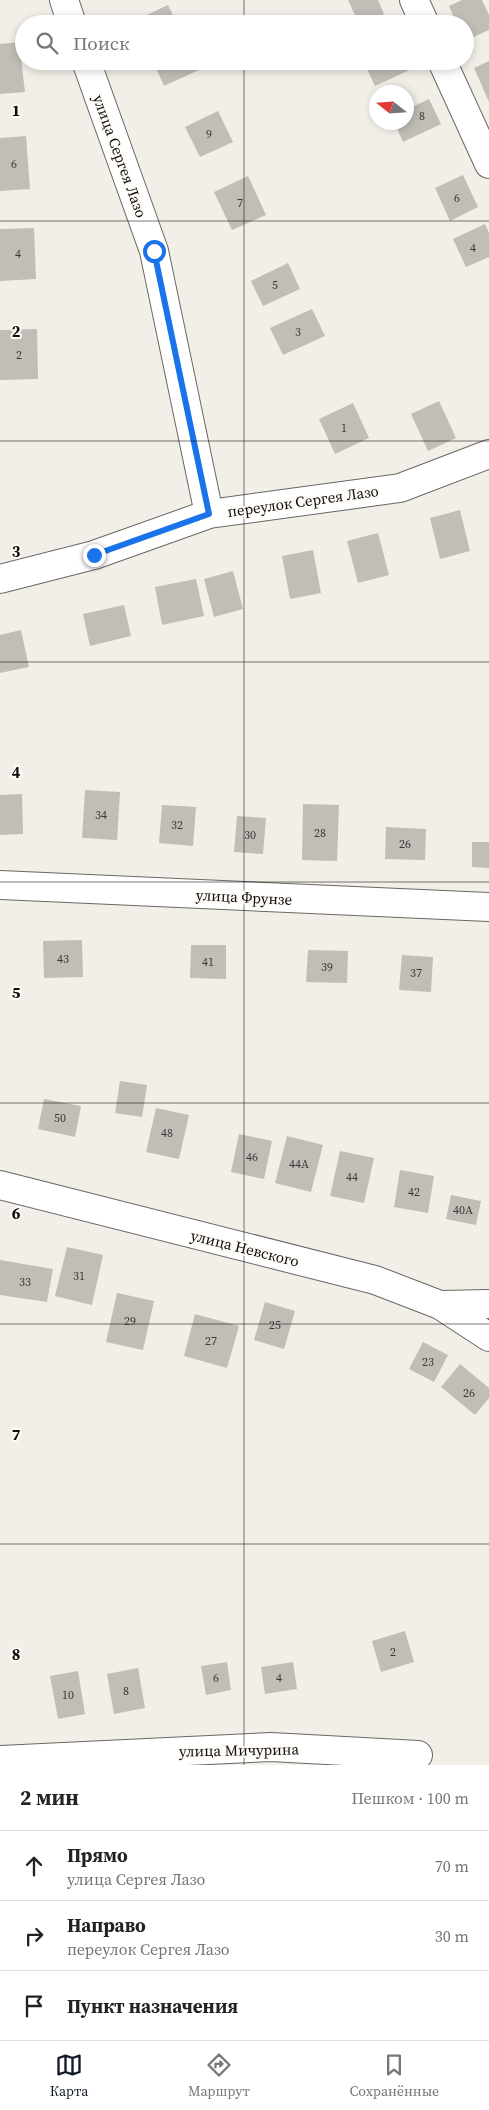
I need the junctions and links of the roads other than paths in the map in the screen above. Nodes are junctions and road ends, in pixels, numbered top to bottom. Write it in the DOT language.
graph roads {
  1 [pos="64,0"];
  2 [pos="414,0"];
  3 [pos="69,15"];
  4 [pos="421,15"];
  5 [pos="89,70"];
  6 [pos="446,70"];
  7 [pos="489,164"];
  8 [pos="489,454"];
  9 [pos="209,514"];
  10 [pos="0,579"];
  11 [pos="0,885"];
  12 [pos="489,908"];
  13 [pos="0,1185"];
  14 [pos="489,1304"];
  15 [pos="440,1305"];
  16 [pos="489,1337"];
  17 [pos="418,1755"];
  18 [pos="0,1760"];
  1 -- 3 [label="street"];
  2 -- 4 [label="street"];
  5 -- 9 [label="street, улица Сергея Лазо"];
  6 -- 7 [label="street"];
  8 -- 9 [label="street, переулок Сергея Лазо"];
  9 -- 10 [label="street, переулок Сергея Лазо"];
  11 -- 12 [label="street, улица Фрунзе"];
  13 -- 15 [label="street, улица Невского"];
  14 -- 15 [label="street, улица Невского"];
  15 -- 16 [label="street"];
  17 -- 18 [label="street, улица Мичурина"];
}
